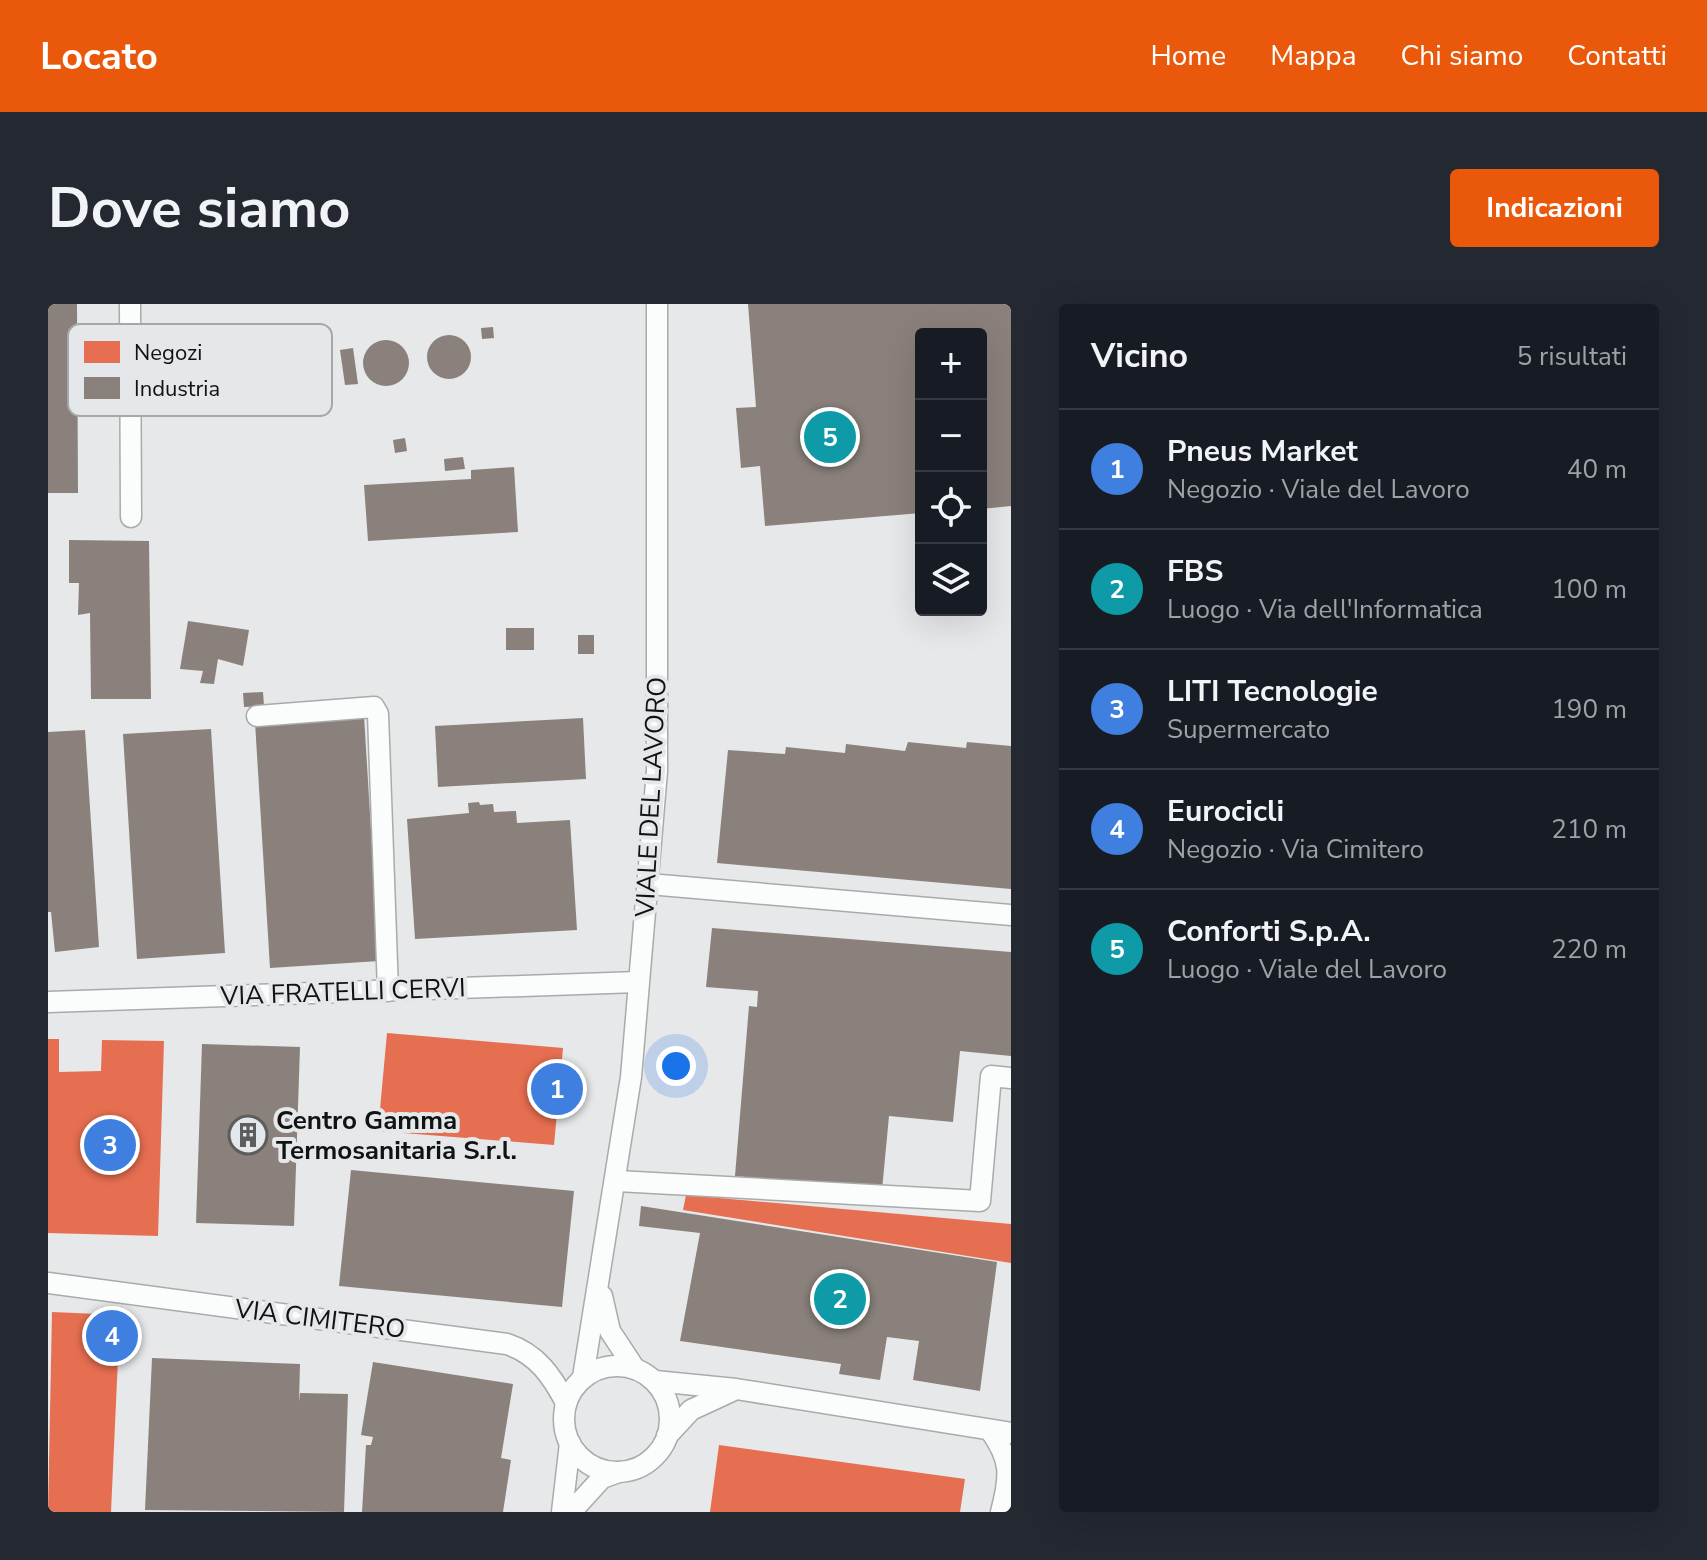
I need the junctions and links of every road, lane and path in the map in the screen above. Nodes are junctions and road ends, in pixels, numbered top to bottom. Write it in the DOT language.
graph roads {
  1 [pos="130,304"];
  2 [pos="657,304"];
  3 [pos="130,324"];
  4 [pos="131,416"];
  5 [pos="131,517"];
  6 [pos="257,716"];
  7 [pos="649,884"];
  8 [pos="1011,915"];
  9 [pos="638,982"];
  10 [pos="388,991"];
  11 [pos="48,1002"];
  12 [pos="1011,1078"];
  13 [pos="617,1181"];
  14 [pos="48,1283"];
  15 [pos="600,1288"];
  16 [pos="635,1369"];
  17 [pos="583,1377"];
  18 [pos="655,1381"];
  19 [pos="736,1389"];
  20 [pos="566,1403"];
  21 [pos="667,1436"];
  22 [pos="570,1443"];
  23 [pos="1010,1444"];
  24 [pos="619,1472"];
  25 [pos="562,1512"];
  26 [pos="571,1512"];
  27 [pos="1001,1512"];
  1 -- 3 [label="street"];
  2 -- 7 [label="street, VIALE DEL LAVORO"];
  4 -- 5 [label="street"];
  6 -- 10 [label="street"];
  7 -- 8 [label="street"];
  7 -- 9 [label="street, VIALE DEL LAVORO"];
  9 -- 10 [label="street, VIA FRATELLI CERVI"];
  9 -- 13 [label="street, VIALE DEL LAVORO"];
  10 -- 11 [label="street, VIA FRATELLI CERVI"];
  12 -- 13 [label="street"];
  13 -- 15 [label="street, VIALE DEL LAVORO"];
  14 -- 20 [label="street, VIA CIMITERO"];
  15 -- 16 [label="street, VIALE DEL LAVORO"];
  15 -- 17 [label="street, VIALE DEL LAVORO"];
  16 -- 17 [label="street"];
  16 -- 18 [label="street, VIALE DEL LAVORO"];
  17 -- 20 [label="street, VIALE DEL LAVORO"];
  18 -- 19 [label="street"];
  18 -- 21 [label="street"];
  19 -- 21 [label="street"];
  19 -- 23 [label="street"];
  20 -- 22 [label="street"];
  21 -- 24 [label="street"];
  22 -- 24 [label="street"];
  22 -- 25 [label="street"];
  23 -- 27 [label="street"];
  24 -- 26 [label="street"];
}
